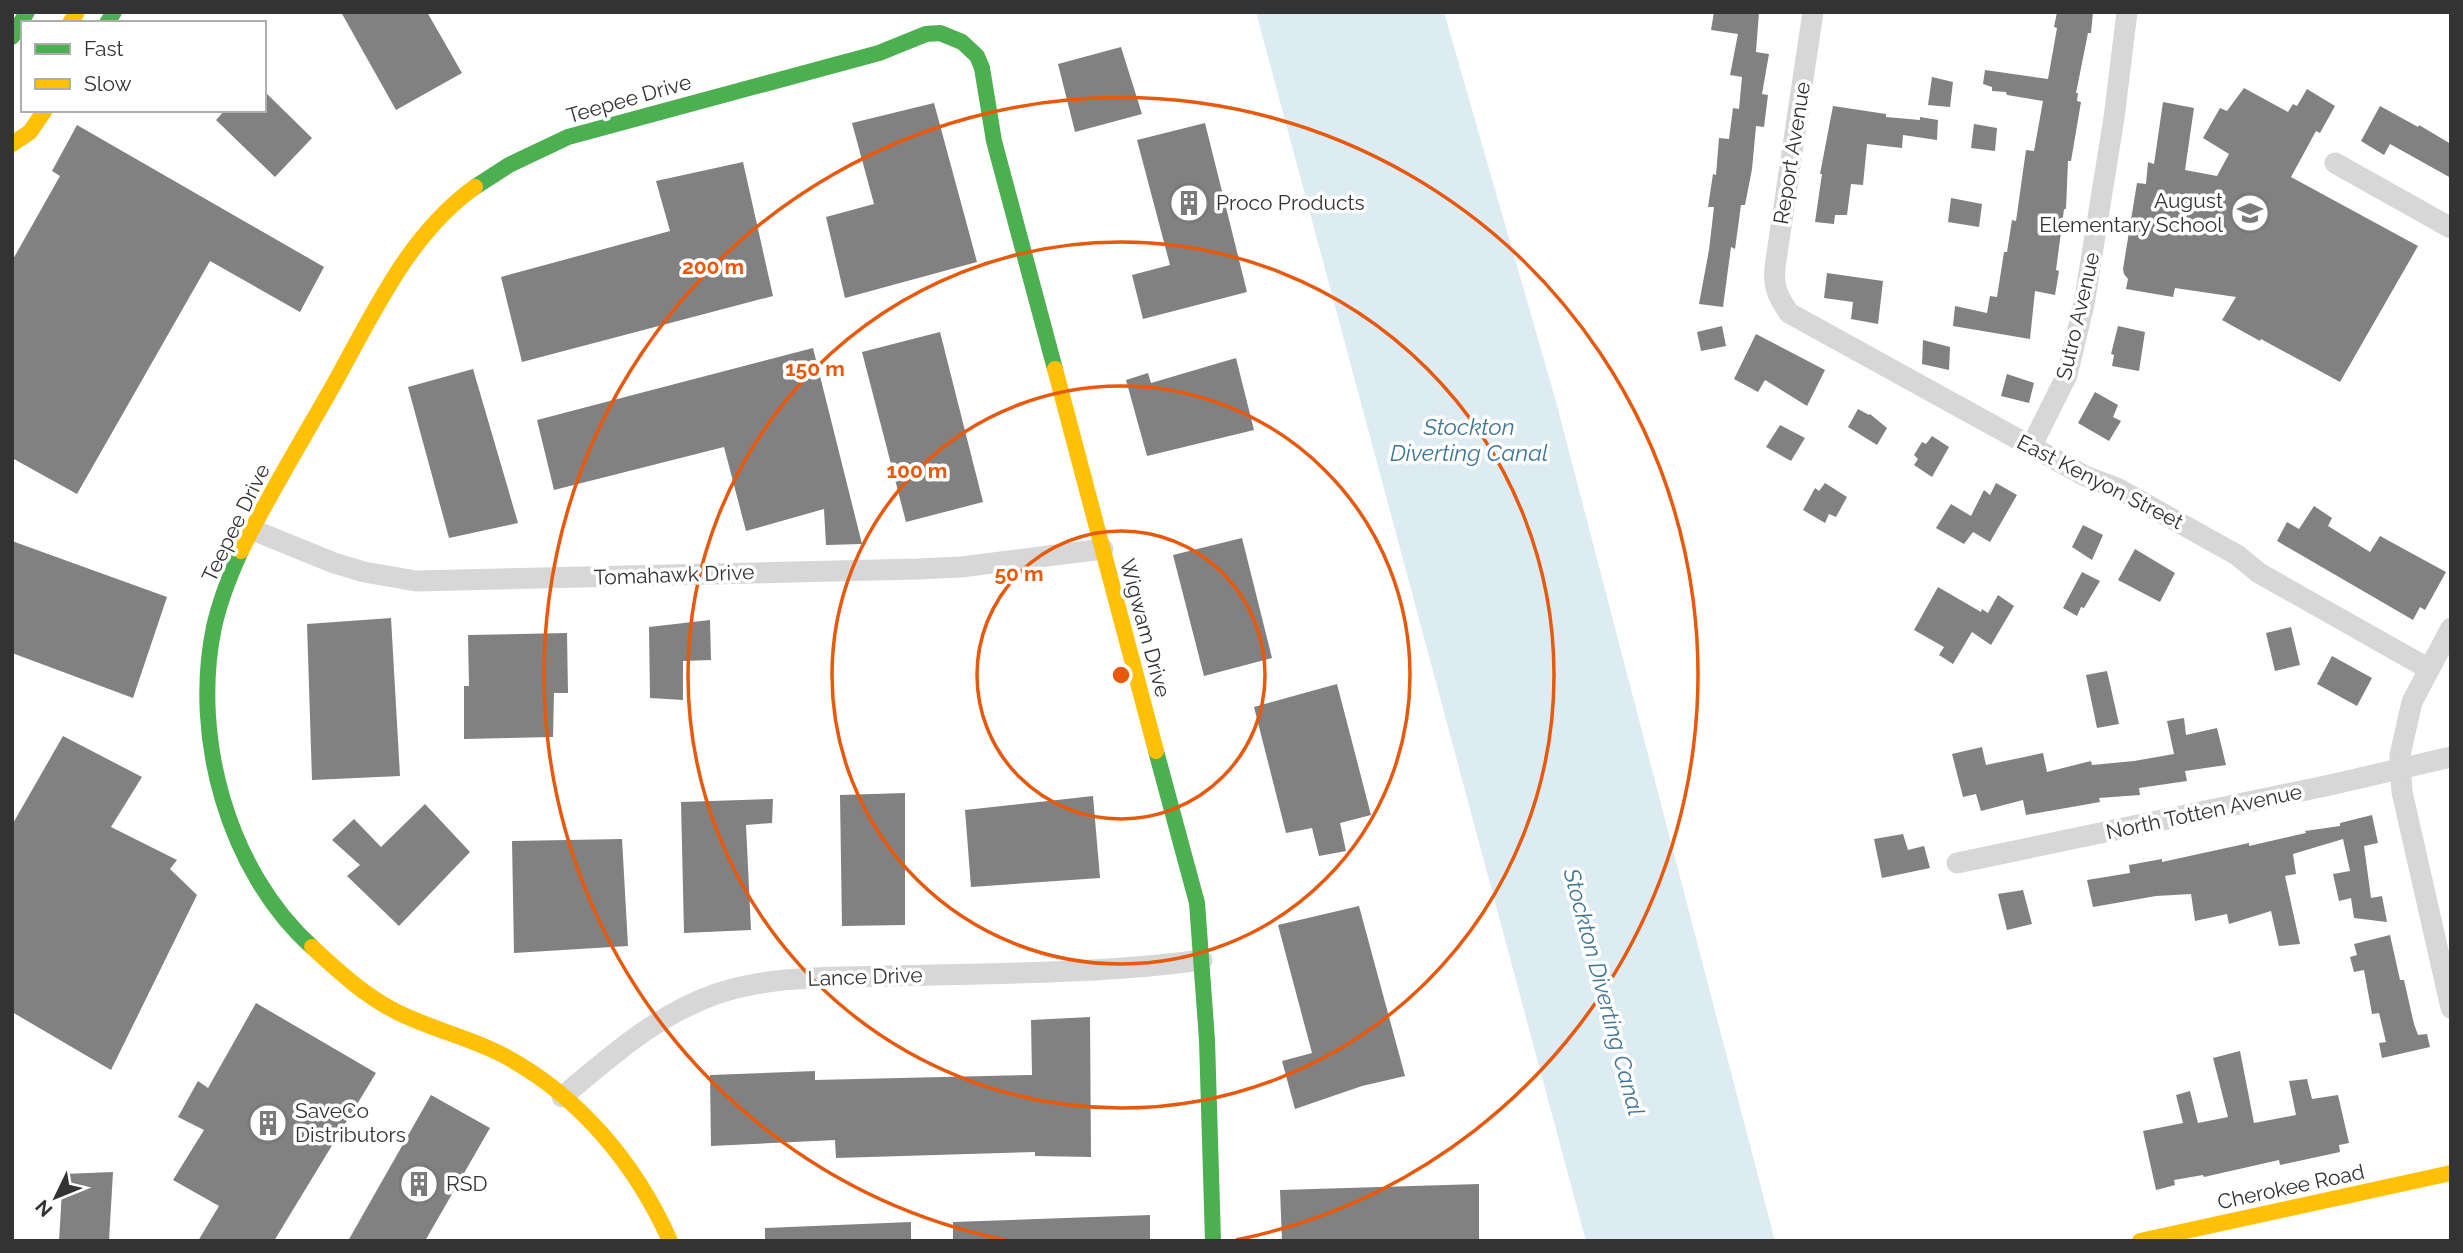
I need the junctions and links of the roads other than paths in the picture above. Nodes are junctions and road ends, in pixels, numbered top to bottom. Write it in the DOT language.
graph roads {
  1 [pos="1813,12"];
  2 [pos="2127,12"];
  3 [pos="962,42"];
  4 [pos="44,112"];
  5 [pos="12,144"];
  6 [pos="2335,163"];
  7 [pos="2451,228"];
  8 [pos="1776,293"];
  9 [pos="2031,447"];
  10 [pos="253,530"];
  11 [pos="1103,549"];
  12 [pos="2451,628"];
  13 [pos="2428,669"];
  14 [pos="2451,757"];
  15 [pos="2400,769"];
  16 [pos="1957,863"];
  17 [pos="1202,960"];
  18 [pos="2451,1008"];
  19 [pos="562,1097"];
  20 [pos="2451,1173"];
  21 [pos="670,1241"];
  22 [pos="1213,1241"];
  23 [pos="2140,1241"];
  1 -- 8 [label="street, Report Avenue"];
  2 -- 9 [label="street, Sutro Avenue"];
  3 -- 10 [label="main road, Teepee Drive"];
  3 -- 11 [label="main road, Wigwam Drive"];
  4 -- 5 [label="main road"];
  6 -- 7 [label="street"];
  8 -- 9 [label="street, East Kenyon Street"];
  9 -- 13 [label="street, East Kenyon Street"];
  10 -- 11 [label="street, Tomahawk Drive"];
  10 -- 19 [label="main road, Teepee Drive"];
  11 -- 17 [label="main road, Wigwam Drive"];
  12 -- 13 [label="street"];
  13 -- 15 [label="street"];
  14 -- 15 [label="street, North Totten Avenue"];
  15 -- 16 [label="street, North Totten Avenue"];
  15 -- 18 [label="street"];
  17 -- 19 [label="street, Lance Drive"];
  17 -- 22 [label="main road, Wigwam Drive"];
  19 -- 21 [label="main road, Teepee Drive"];
  20 -- 23 [label="main road, Cherokee Road"];
}
